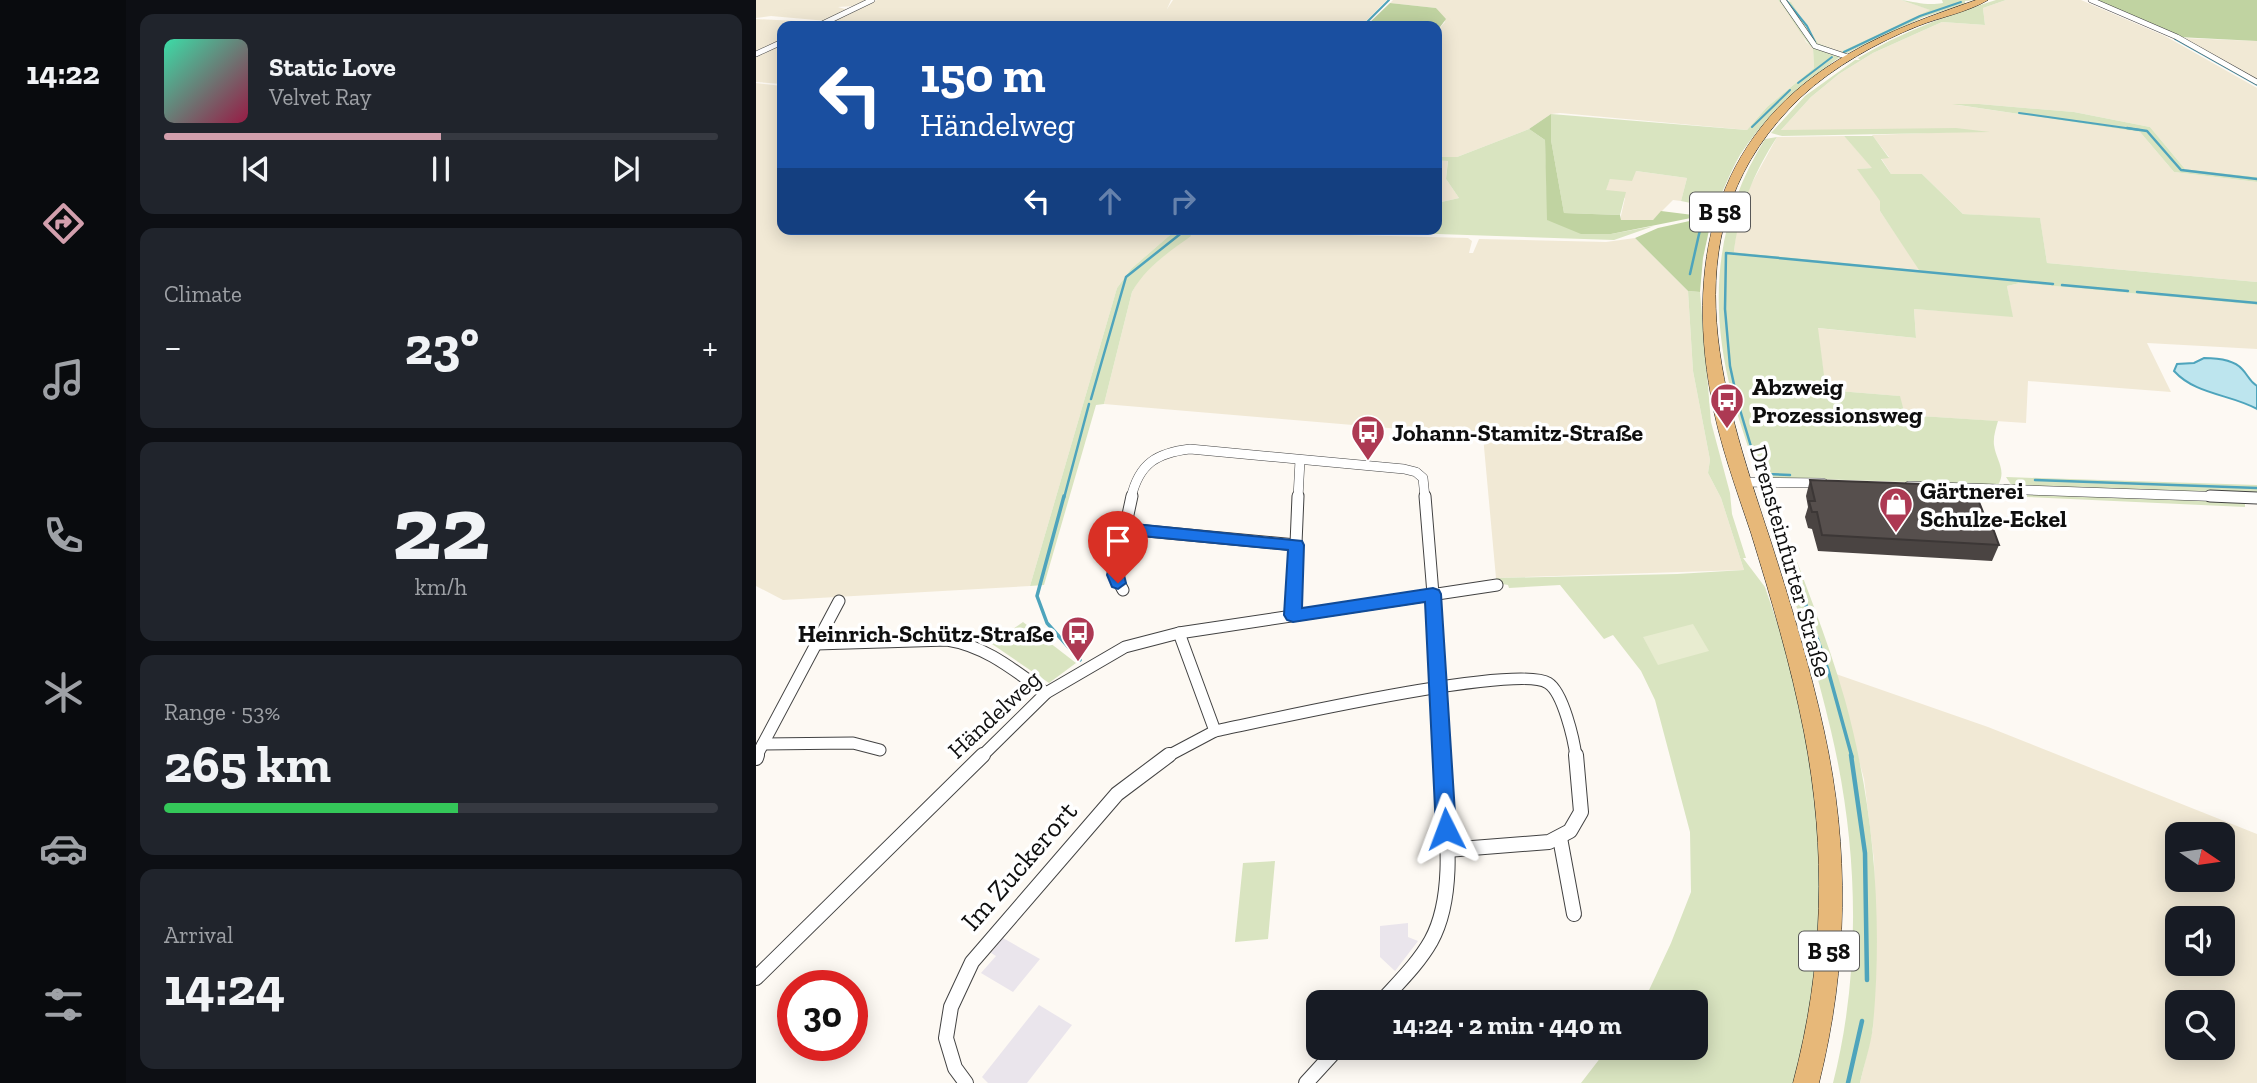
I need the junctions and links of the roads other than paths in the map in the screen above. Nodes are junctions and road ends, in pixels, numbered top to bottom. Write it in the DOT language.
graph roads {
  1 [pos="872,0"];
  2 [pos="1783,0"];
  3 [pos="1984,0"];
  4 [pos="2091,0"];
  5 [pos="828,21"];
  6 [pos="777,44"];
  7 [pos="756,54"];
  8 [pos="1848,57"];
  9 [pos="2257,82"];
  10 [pos="1300,460"];
  11 [pos="1742,481"];
  12 [pos="1829,483"];
  13 [pos="1896,485"];
  14 [pos="2257,498"];
  15 [pos="1125,529"];
  16 [pos="1296,545"];
  17 [pos="1497,585"];
  18 [pos="1123,590"];
  19 [pos="1433,594"];
  20 [pos="839,601"];
  21 [pos="1293,615"];
  22 [pos="1180,633"];
  23 [pos="816,644"];
  24 [pos="1438,686"];
  25 [pos="1046,693"];
  26 [pos="1215,731"];
  27 [pos="763,744"];
  28 [pos="880,750"];
  29 [pos="756,758"];
  30 [pos="1560,838"];
  31 [pos="1447,850"];
  32 [pos="1574,914"];
  33 [pos="756,978"];
  34 [pos="1392,990"];
  35 [pos="1327,1060"];
  36 [pos="966,1083"];
  37 [pos="1306,1083"];
  38 [pos="1806,1083"];
  1 -- 5 [label="street"];
  2 -- 8 [label="street"];
  3 -- 8 [label="main road, Drensteinfurter Straße / B 58"];
  4 -- 9 [label="street"];
  6 -- 7 [label="street"];
  8 -- 11 [label="main road, Drensteinfurter Straße / B 58"];
  10 -- 15 [label="street"];
  10 -- 16 [label="street"];
  10 -- 19 [label="street"];
  11 -- 12 [label="street"];
  11 -- 38 [label="main road, Drensteinfurter Straße / B 58"];
  13 -- 14 [label="street"];
  15 -- 16 [label="street"];
  15 -- 18 [label="street"];
  16 -- 21 [label="street"];
  17 -- 19 [label="street, Händelweg"];
  19 -- 21 [label="street, Händelweg"];
  19 -- 24 [label="street"];
  20 -- 23 [label="street"];
  21 -- 22 [label="street, Händelweg"];
  22 -- 25 [label="street, Händelweg"];
  22 -- 26 [label="street"];
  23 -- 25 [label="street"];
  23 -- 27 [label="street"];
  24 -- 26 [label="street, Im Zuckerort"];
  24 -- 30 [label="street, Im Zuckerort"];
  24 -- 31 [label="street"];
  25 -- 33 [label="street, Händelweg"];
  26 -- 36 [label="street, Im Zuckerort"];
  27 -- 28 [label="street"];
  27 -- 29 [label="street"];
  30 -- 31 [label="street"];
  30 -- 32 [label="street"];
  31 -- 34 [label="street"];
  35 -- 37 [label="street"];
}
